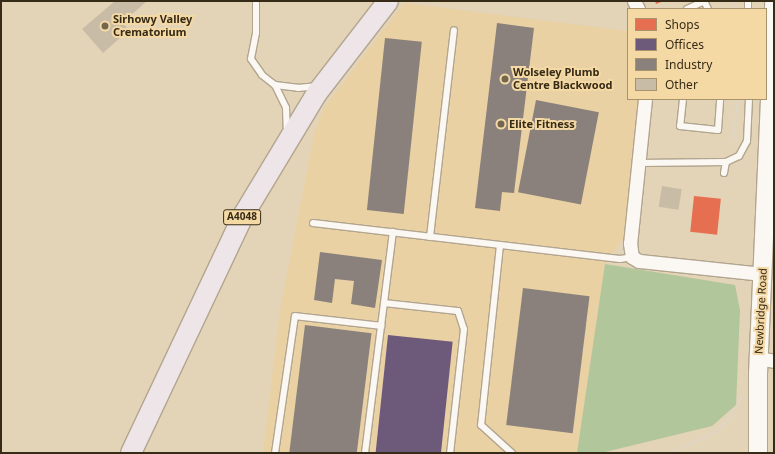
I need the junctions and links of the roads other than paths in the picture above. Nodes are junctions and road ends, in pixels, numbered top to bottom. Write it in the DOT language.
graph roads {
  1 [pos="256,1"];
  2 [pos="388,1"];
  3 [pos="705,1"];
  4 [pos="774,1"];
  5 [pos="689,8"];
  6 [pos="454,30"];
  7 [pos="275,85"];
  8 [pos="323,85"];
  9 [pos="773,87"];
  10 [pos="645,100"];
  11 [pos="683,100"];
  12 [pos="720,100"];
  13 [pos="749,100"];
  14 [pos="287,142"];
  15 [pos="726,162"];
  16 [pos="639,163"];
  17 [pos="724,173"];
  18 [pos="313,223"];
  19 [pos="393,232"];
  20 [pos="430,236"];
  21 [pos="500,245"];
  22 [pos="632,257"];
  23 [pos="763,274"];
  24 [pos="384,303"];
  25 [pos="381,326"];
  26 [pos="766,360"];
  27 [pos="131,453"];
  28 [pos="275,453"];
  29 [pos="365,453"];
  30 [pos="450,453"];
  31 [pos="512,453"];
  32 [pos="758,453"];
  1 -- 7 [label="lane"];
  2 -- 8 [label="main road, A4048"];
  3 -- 5 [label="lane"];
  4 -- 9 [label="main road, Newbridge Road"];
  6 -- 20 [label="lane"];
  7 -- 8 [label="lane"];
  7 -- 14 [label="lane"];
  8 -- 14 [label="main road, A4048"];
  9 -- 23 [label="main road, Newbridge Road"];
  10 -- 16 [label="street"];
  11 -- 12 [label="lane"];
  13 -- 15 [label="lane"];
  14 -- 27 [label="main road, A4048"];
  15 -- 16 [label="lane"];
  15 -- 17 [label="lane"];
  16 -- 22 [label="street"];
  18 -- 19 [label="lane"];
  19 -- 20 [label="lane"];
  19 -- 24 [label="lane"];
  20 -- 21 [label="lane"];
  21 -- 22 [label="lane"];
  21 -- 31 [label="lane"];
  22 -- 23 [label="street"];
  23 -- 26 [label="main road, Newbridge Road"];
  24 -- 25 [label="lane"];
  24 -- 30 [label="lane"];
  25 -- 28 [label="lane"];
  25 -- 29 [label="lane"];
  26 -- 32 [label="main road, Newbridge Road"];
}
